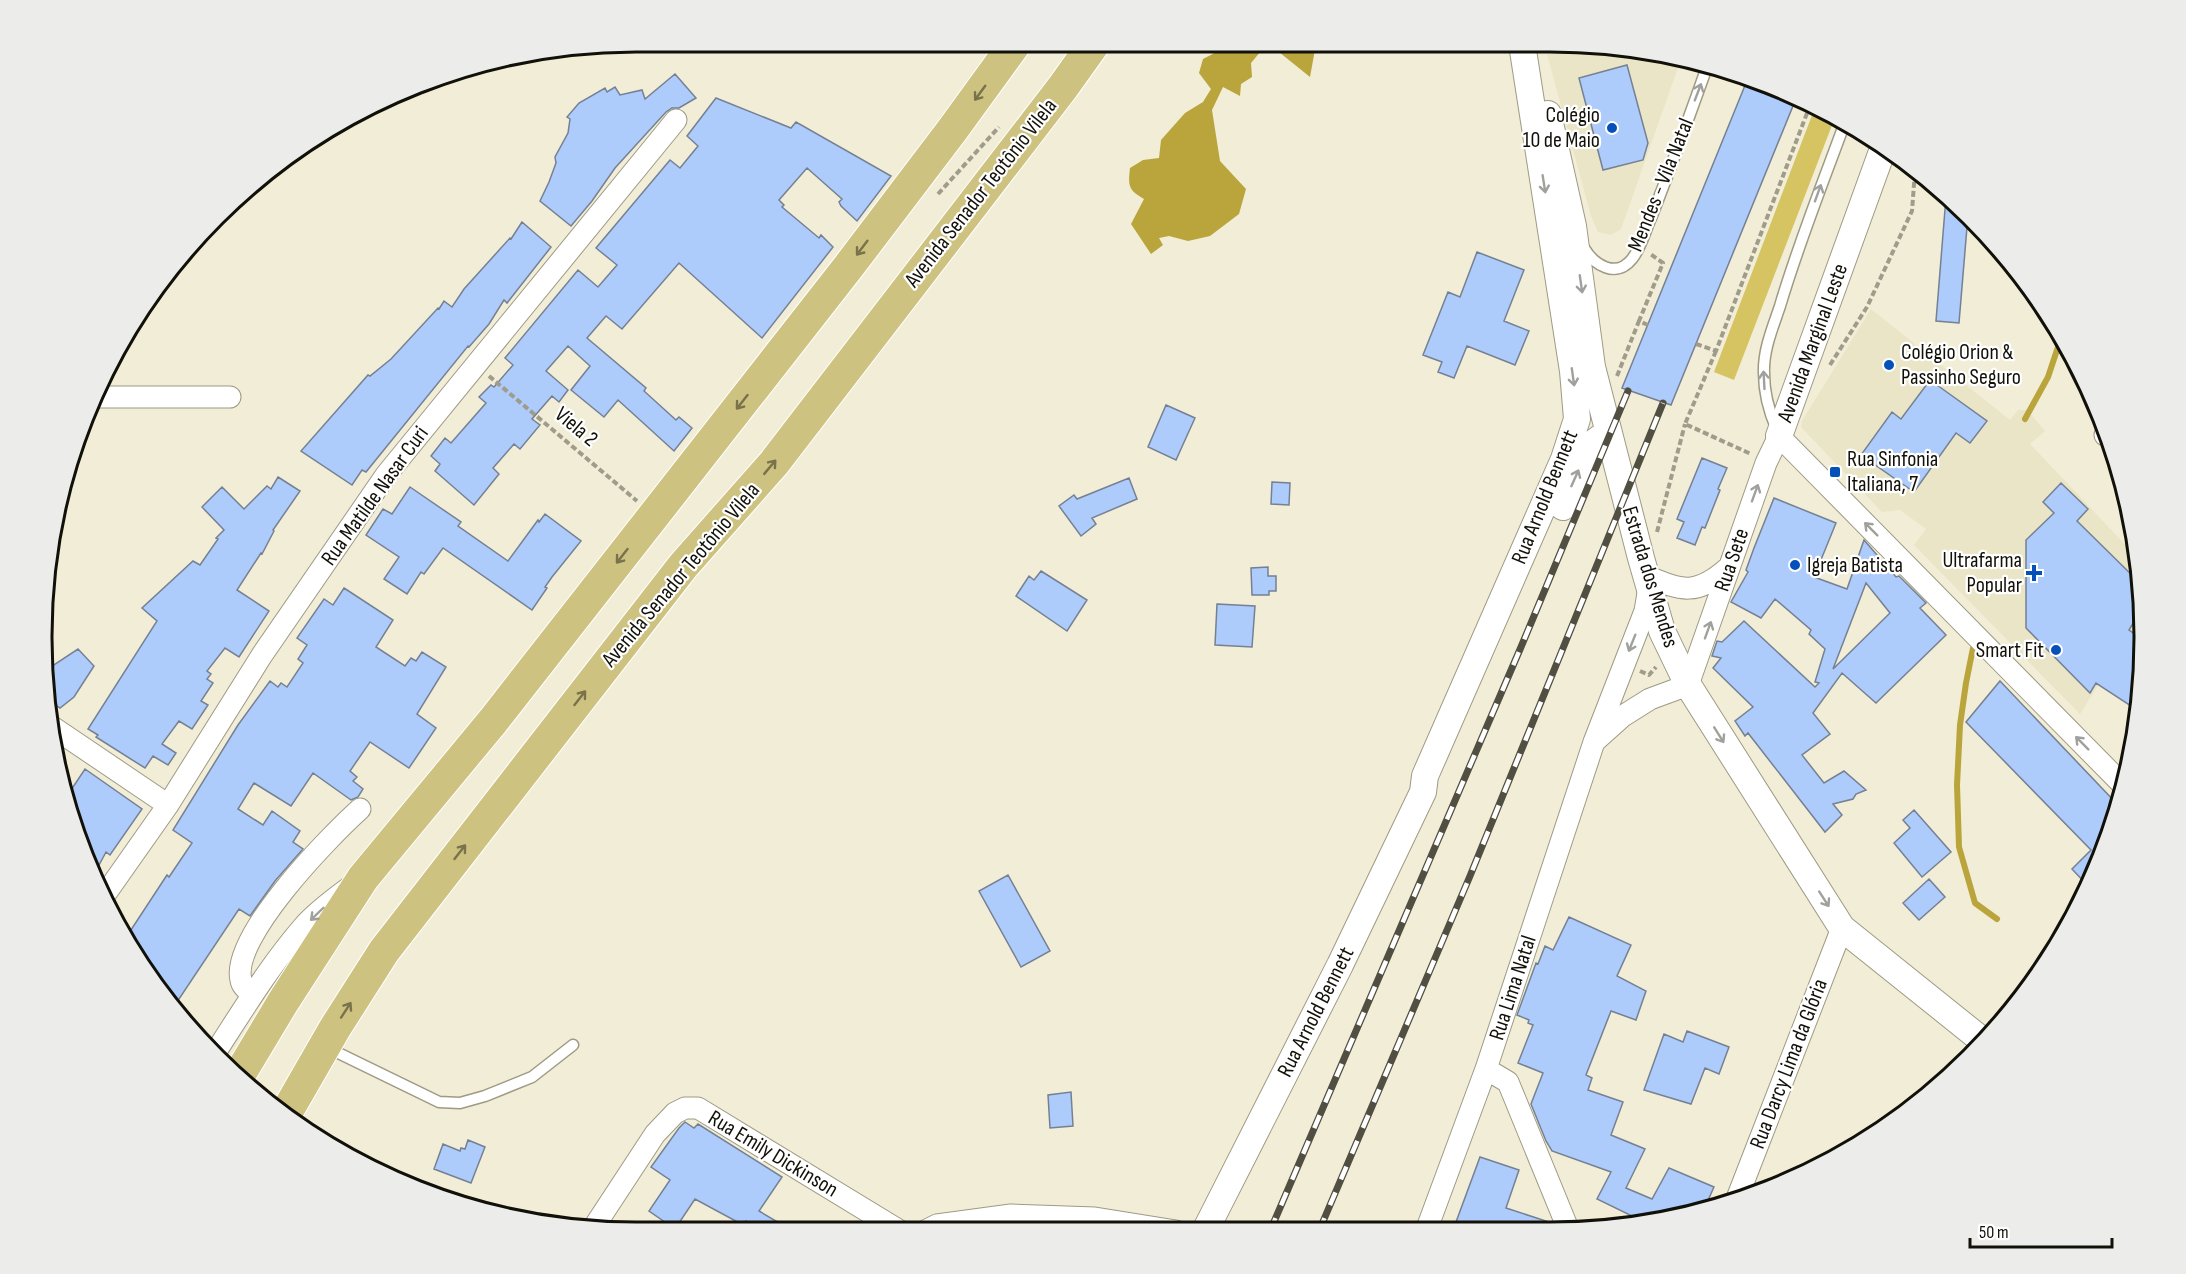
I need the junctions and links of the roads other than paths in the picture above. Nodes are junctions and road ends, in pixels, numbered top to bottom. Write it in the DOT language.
graph roads {
  1 [pos="1009,52"];
  2 [pos="1088,52"];
  3 [pos="1523,52"];
  4 [pos="1529,52"];
  5 [pos="1705,73"];
  6 [pos="676,120"];
  7 [pos="1841,131"];
  8 [pos="1881,156"];
  9 [pos="1573,226"];
  10 [pos="104,397"];
  11 [pos="230,397"];
  12 [pos="1779,436"];
  13 [pos="1610,440"];
  14 [pos="1728,568"];
  15 [pos="1647,581"];
  16 [pos="1688,685"];
  17 [pos="61,733"];
  18 [pos="1594,742"];
  19 [pos="2116,778"];
  20 [pos="1423,792"];
  21 [pos="168,805"];
  22 [pos="360,809"];
  23 [pos="363,878"];
  24 [pos="109,888"];
  25 [pos="1842,928"];
  26 [pos="252,994"];
  27 [pos="1976,1035"];
  28 [pos="220,1045"];
  29 [pos="573,1045"];
  30 [pos="325,1046"];
  31 [pos="243,1068"];
  32 [pos="1486,1069"];
  33 [pos="291,1108"];
  34 [pos="1741,1189"];
  35 [pos="599,1220"];
  36 [pos="1565,1221"];
  37 [pos="885,1222"];
  38 [pos="959,1222"];
  39 [pos="1075,1222"];
  40 [pos="1210,1222"];
  41 [pos="1429,1222"];
  1 -- 23 [label="main road, one-way"];
  30 -- 2 [label="main road, Avenida Senador Teotônio Vilela, one-way"];
  3 -- 20 [label="street, Rua Arnold Bennett, one-way"];
  4 -- 9 [label="street, Estrada dos Mendes"];
  9 -- 5 [label="lane, Mendes - Vila Natal, one-way"];
  6 -- 21 [label="street, Rua Matilde Nasar Curi"];
  12 -- 7 [label="lane, Avenida Marginal Leste, one-way"];
  8 -- 12 [label="street, Avenida Marginal Leste"];
  9 -- 13 [label="street, Estrada dos Mendes, one-way"];
  10 -- 11 [label="street"];
  14 -- 12 [label="street, Rua Sete, one-way"];
  19 -- 12 [label="street, one-way"];
  13 -- 15 [label="street, Estrada dos Mendes"];
  20 -- 13 [label="street, Rua Arnold Bennett, one-way"];
  14 -- 15 [label="street"];
  16 -- 14 [label="street, Rua Sete, one-way"];
  15 -- 16 [label="street, Estrada dos Mendes"];
  15 -- 18 [label="street, Rua Lima Natal, one-way"];
  16 -- 18 [label="street, Rua Lima Natal"];
  16 -- 25 [label="street, Estrada dos Mendes, one-way"];
  17 -- 21 [label="street"];
  18 -- 32 [label="street, Rua Lima Natal"];
  20 -- 40 [label="street, Rua Arnold Bennett"];
  21 -- 24 [label="street, Rua Matilde Nasar Curi"];
  22 -- 26 [label="street"];
  23 -- 26 [label="street, one-way"];
  23 -- 31 [label="main road"];
  25 -- 27 [label="street, Estrada dos Mendes"];
  25 -- 34 [label="street, Rua Darcy Lima da Glória"];
  26 -- 28 [label="street"];
  29 -- 30 [label="lane"];
  30 -- 33 [label="main road, Avenida Senador Teotônio Vilela"];
  32 -- 36 [label="street"];
  32 -- 41 [label="street, Rua Lima Natal"];
  35 -- 37 [label="street, Rua Emily Dickinson"];
  38 -- 39 [label="street"];
}
